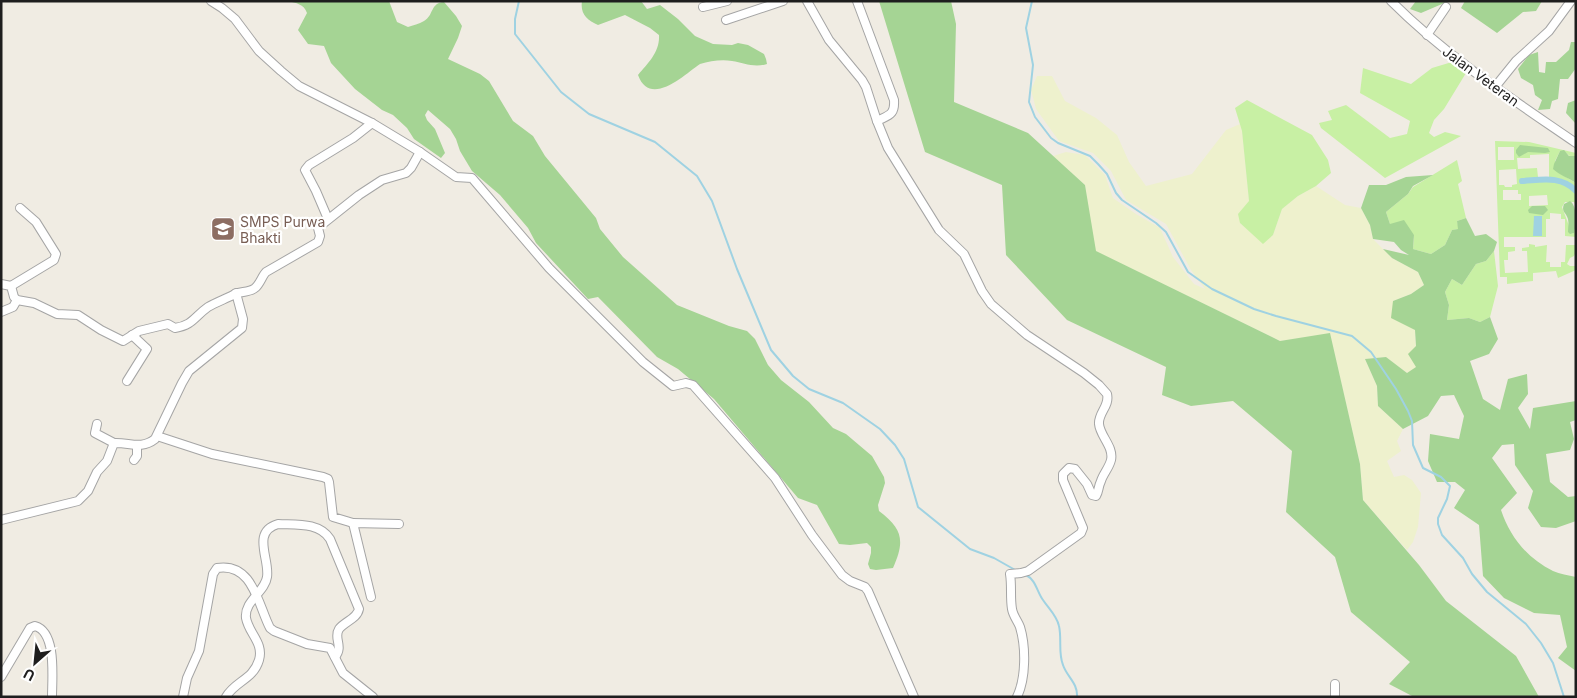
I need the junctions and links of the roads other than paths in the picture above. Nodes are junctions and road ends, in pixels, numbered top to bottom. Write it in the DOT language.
graph roads {
  1 [pos="211,1"];
  2 [pos="727,1"];
  3 [pos="783,1"];
  4 [pos="807,1"];
  5 [pos="857,1"];
  6 [pos="1391,1"];
  7 [pos="1571,1"];
  8 [pos="703,7"];
  9 [pos="1446,7"];
  10 [pos="726,20"];
  11 [pos="1427,35"];
  12 [pos="1495,87"];
  13 [pos="877,121"];
  14 [pos="372,123"];
  15 [pos="1576,143"];
  16 [pos="420,152"];
  17 [pos="20,208"];
  18 [pos="328,219"];
  19 [pos="1,284"];
  20 [pos="12,286"];
  21 [pos="236,293"];
  22 [pos="17,300"];
  23 [pos="1,312"];
  24 [pos="132,335"];
  25 [pos="127,381"];
  26 [pos="97,424"];
  27 [pos="157,436"];
  28 [pos="114,443"];
  29 [pos="137,446"];
  30 [pos="134,460"];
  31 [pos="1,520"];
  32 [pos="353,523"];
  33 [pos="399,524"];
  34 [pos="257,594"];
  35 [pos="371,597"];
  36 [pos="335,657"];
  37 [pos="1,677"];
  38 [pos="1335,684"];
  39 [pos="52,697"];
  40 [pos="183,697"];
  41 [pos="226,697"];
  42 [pos="373,697"];
  43 [pos="914,697"];
  44 [pos="1017,697"];
  45 [pos="1335,697"];
  1 -- 14 [label="street"];
  2 -- 8 [label="street"];
  3 -- 10 [label="street"];
  4 -- 13 [label="street"];
  5 -- 13 [label="street"];
  6 -- 11 [label="street, Jalan Veteran"];
  7 -- 12 [label="street"];
  9 -- 11 [label="street"];
  11 -- 12 [label="street, Jalan Veteran"];
  12 -- 15 [label="street, Jalan Veteran"];
  13 -- 44 [label="street"];
  14 -- 16 [label="street"];
  14 -- 18 [label="street"];
  16 -- 18 [label="street"];
  16 -- 43 [label="street"];
  17 -- 20 [label="street"];
  18 -- 21 [label="street"];
  19 -- 20 [label="street"];
  20 -- 22 [label="street"];
  21 -- 24 [label="street"];
  21 -- 27 [label="street"];
  22 -- 23 [label="street"];
  22 -- 24 [label="street"];
  24 -- 25 [label="street"];
  26 -- 28 [label="street"];
  27 -- 29 [label="street"];
  27 -- 32 [label="street"];
  28 -- 29 [label="street"];
  28 -- 31 [label="street"];
  29 -- 30 [label="street"];
  32 -- 33 [label="street"];
  32 -- 35 [label="street"];
  34 -- 36 [label="street"];
  34 -- 36 [label="street"];
  34 -- 40 [label="street"];
  34 -- 41 [label="street"];
  36 -- 42 [label="street"];
  37 -- 39 [label="street"];
  38 -- 45 [label="street"];
}
